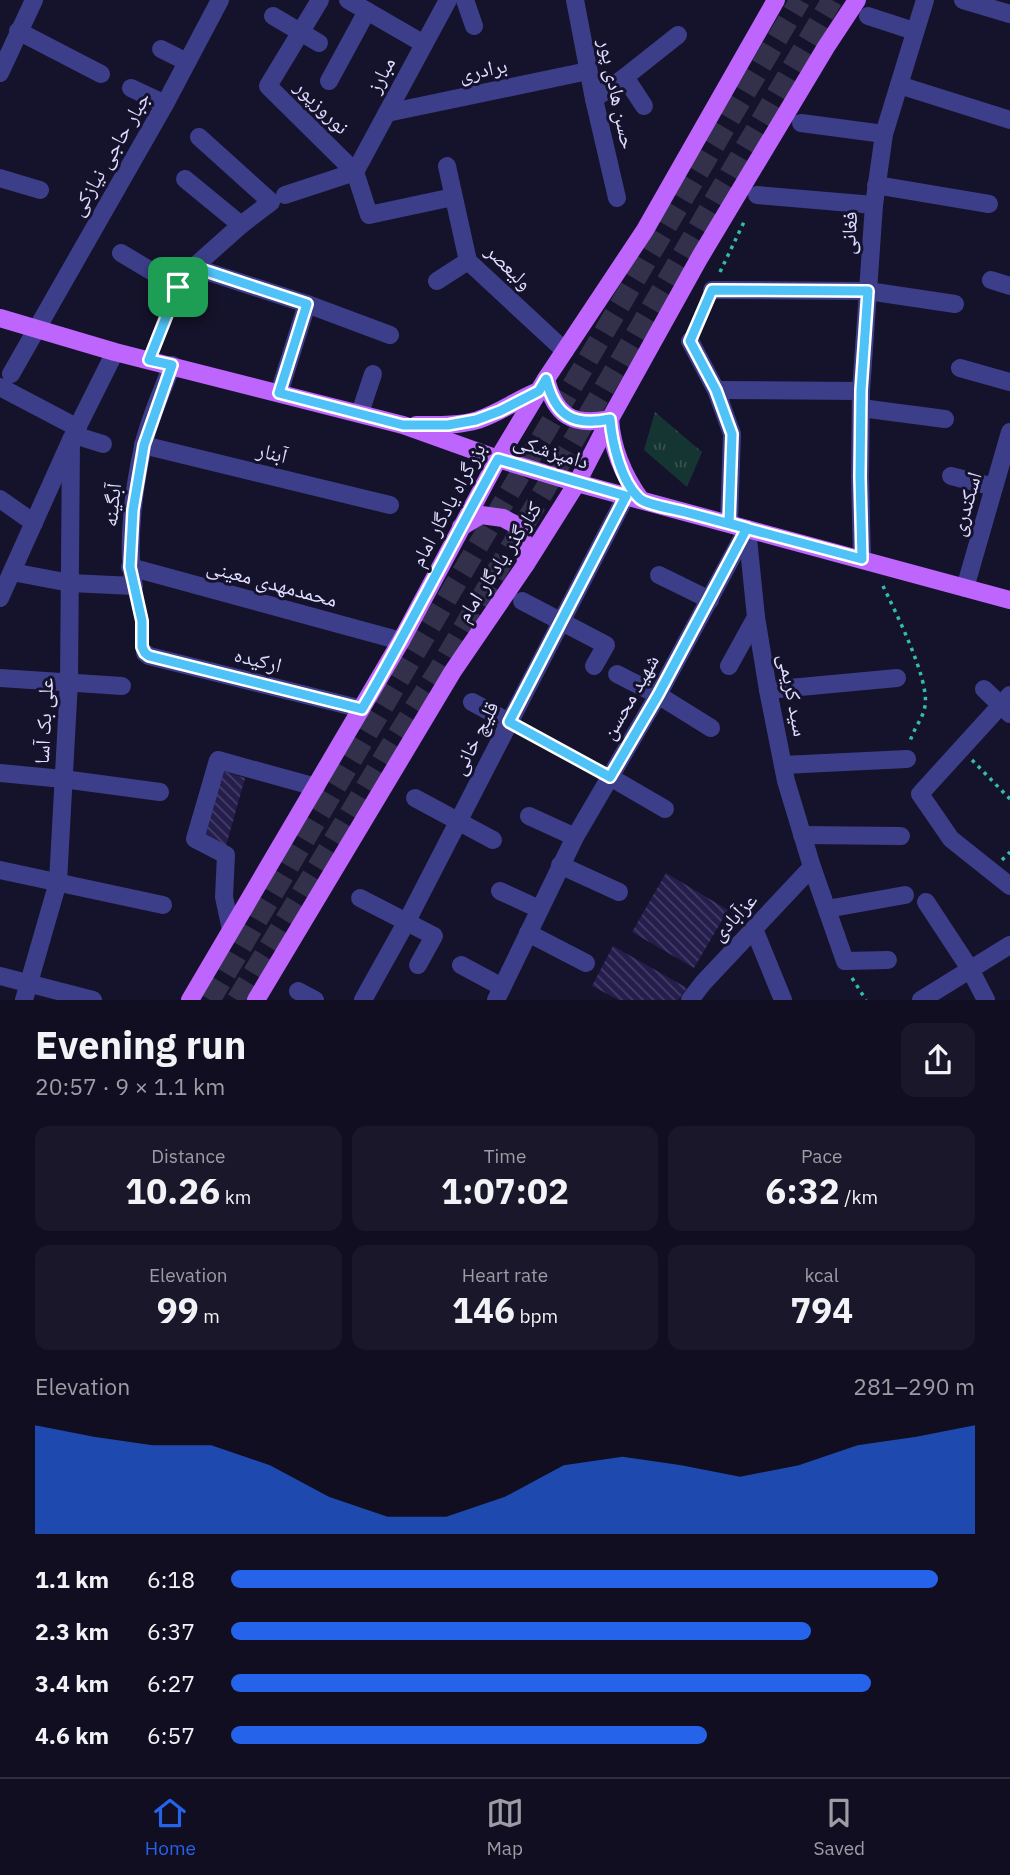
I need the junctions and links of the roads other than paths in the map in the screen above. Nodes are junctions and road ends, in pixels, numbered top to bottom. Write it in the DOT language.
graph roads {
  1 [pos="34,0"];
  2 [pos="219,0"];
  3 [pos="320,0"];
  4 [pos="348,0"];
  5 [pos="448,0"];
  6 [pos="465,0"];
  7 [pos="575,0"];
  8 [pos="776,0"];
  9 [pos="857,0"];
  10 [pos="925,0"];
  11 [pos="962,0"];
  12 [pos="367,11"];
  13 [pos="1010,14"];
  14 [pos="273,16"];
  15 [pos="868,16"];
  16 [pos="474,26"];
  17 [pos="18,31"];
  18 [pos="914,31"];
  19 [pos="301,32"];
  20 [pos="678,34"];
  21 [pos="319,43"];
  22 [pos="424,44"];
  23 [pos="160,50"];
  24 [pos="187,62"];
  25 [pos="588,71"];
  26 [pos="0,73"];
  27 [pos="101,74"];
  28 [pos="625,77"];
  29 [pos="329,81"];
  30 [pos="899,85"];
  31 [pos="131,88"];
  32 [pos="594,99"];
  33 [pos="165,104"];
  34 [pos="644,106"];
  35 [pos="387,113"];
  36 [pos="1010,120"];
  37 [pos="801,123"];
  38 [pos="884,134"];
  39 [pos="200,137"];
  40 [pos="447,166"];
  41 [pos="355,173"];
  42 [pos="0,178"];
  43 [pos="185,179"];
  44 [pos="877,185"];
  45 [pos="40,190"];
  46 [pos="757,195"];
  47 [pos="453,197"];
  48 [pos="617,198"];
  49 [pos="278,199"];
  50 [pos="989,204"];
  51 [pos="874,205"];
  52 [pos="242,225"];
  53 [pos="121,253"];
  54 [pos="468,261"];
  55 [pos="194,267"];
  56 [pos="991,280"];
  57 [pos="437,281"];
  58 [pos="1010,286"];
  59 [pos="178,287"];
  60 [pos="712,290"];
  61 [pos="868,291"];
  62 [pos="307,304"];
  63 [pos="955,304"];
  64 [pos="169,307"];
  65 [pos="0,318"];
  66 [pos="37,329"];
  67 [pos="390,335"];
  68 [pos="690,341"];
  69 [pos="565,351"];
  70 [pos="115,352"];
  71 [pos="172,365"];
  72 [pos="960,368"];
  73 [pos="373,374"];
  74 [pos="6,380"];
  75 [pos="1010,382"];
  76 [pos="543,385"];
  77 [pos="716,390"];
  78 [pos="279,393"];
  79 [pos="861,399"];
  80 [pos="360,414"];
  81 [pos="610,419"];
  82 [pos="945,419"];
  83 [pos="403,425"];
  84 [pos="1010,432"];
  85 [pos="75,434"];
  86 [pos="103,444"];
  87 [pos="144,445"];
  88 [pos="498,459"];
  89 [pos="951,476"];
  90 [pos="577,483"];
  91 [pos="994,487"];
  92 [pos="633,498"];
  93 [pos="0,499"];
  94 [pos="390,505"];
  95 [pos="34,523"];
  96 [pos="729,523"];
  97 [pos="460,527"];
  98 [pos="747,528"];
  99 [pos="862,559"];
  100 [pos="526,564"];
  101 [pos="130,567"];
  102 [pos="12,572"];
  103 [pos="659,575"];
  104 [pos="70,583"];
  105 [pos="965,588"];
  106 [pos="0,598"];
  107 [pos="710,600"];
  108 [pos="1010,600"];
  109 [pos="522,601"];
  110 [pos="756,617"];
  111 [pos="562,622"];
  112 [pos="401,641"];
  113 [pos="145,653"];
  114 [pos="594,666"];
  115 [pos="729,666"];
  116 [pos="617,674"];
  117 [pos="0,678"];
  118 [pos="897,678"];
  119 [pos="69,682"];
  120 [pos="122,686"];
  121 [pos="984,689"];
  122 [pos="768,690"];
  123 [pos="658,695"];
  124 [pos="472,702"];
  125 [pos="1007,705"];
  126 [pos="362,709"];
  127 [pos="509,722"];
  128 [pos="712,728"];
  129 [pos="907,759"];
  130 [pos="783,765"];
  131 [pos="0,773"];
  132 [pos="610,777"];
  133 [pos="64,779"];
  134 [pos="316,787"];
  135 [pos="160,792"];
  136 [pos="415,799"];
  137 [pos="665,809"];
  138 [pos="528,816"];
  139 [pos="458,821"];
  140 [pos="802,835"];
  141 [pos="901,836"];
  142 [pos="575,837"];
  143 [pos="493,840"];
  144 [pos="560,865"];
  145 [pos="812,867"];
  146 [pos="0,870"];
  147 [pos="58,882"];
  148 [pos="1010,886"];
  149 [pos="500,891"];
  150 [pos="619,892"];
  151 [pos="905,895"];
  152 [pos="360,898"];
  153 [pos="926,902"];
  154 [pos="163,905"];
  155 [pos="540,909"];
  156 [pos="827,909"];
  157 [pos="407,921"];
  158 [pos="754,929"];
  159 [pos="231,930"];
  160 [pos="528,933"];
  161 [pos="1010,945"];
  162 [pos="888,960"];
  163 [pos="586,962"];
  164 [pos="418,965"];
  165 [pos="460,965"];
  166 [pos="970,969"];
  167 [pos="0,976"];
  168 [pos="27,992"];
  169 [pos="499,993"];
  170 [pos="691,999"];
  171 [pos="93,1000"];
  172 [pos="190,1000"];
  173 [pos="256,1000"];
  174 [pos="363,1000"];
  175 [pos="783,1000"];
  176 [pos="921,1000"];
  177 [pos="986,1000"];
  1 -- 17 [label="street"];
  2 -- 24 [label="street, جبار حاجی نیازکی"];
  3 -- 19 [label="street, نوروزپور"];
  4 -- 12 [label="street"];
  5 -- 22 [label="street, مبارز"];
  6 -- 16 [label="street"];
  7 -- 25 [label="street, حسن هادی پور"];
  8 -- 69 [label="main road, بزرگراه یادگار امام"];
  9 -- 81 [label="main road, کنارگذر یادگار امام"];
  10 -- 18 [label="street, فغانی"];
  11 -- 13 [label="street"];
  12 -- 22 [label="street"];
  12 -- 29 [label="street"];
  14 -- 19 [label="street"];
  15 -- 18 [label="street"];
  17 -- 26 [label="street"];
  17 -- 27 [label="street"];
  18 -- 30 [label="street, فغانی"];
  19 -- 21 [label="street"];
  19 -- 41 [label="street, نوروزپور"];
  20 -- 28 [label="street"];
  22 -- 35 [label="street, مبارز"];
  23 -- 24 [label="street"];
  24 -- 33 [label="street, جبار حاجی نیازکی"];
  25 -- 32 [label="street, حسن هادی پور"];
  25 -- 35 [label="street, برادری"];
  28 -- 32 [label="street"];
  28 -- 34 [label="street"];
  30 -- 36 [label="street"];
  30 -- 38 [label="street, فغانی"];
  31 -- 33 [label="street"];
  32 -- 48 [label="street, حسن هادی پور"];
  33 -- 66 [label="street, جبار حاجی نیازکی"];
  35 -- 41 [label="street, مبارز"];
  37 -- 38 [label="street"];
  38 -- 44 [label="street, فغانی"];
  39 -- 49 [label="street"];
  40 -- 47 [label="street, ولیعصر"];
  41 -- 47 [label="street"];
  41 -- 49 [label="street"];
  42 -- 45 [label="street"];
  43 -- 52 [label="street"];
  44 -- 50 [label="street"];
  44 -- 51 [label="street, فغانی"];
  46 -- 51 [label="street"];
  47 -- 54 [label="street, ولیعصر"];
  49 -- 52 [label="street"];
  51 -- 61 [label="street, فغانی"];
  52 -- 55 [label="street"];
  53 -- 59 [label="street"];
  54 -- 57 [label="street"];
  54 -- 69 [label="street, ولیعصر"];
  55 -- 59 [label="street"];
  55 -- 62 [label="street"];
  56 -- 58 [label="street"];
  59 -- 64 [label="street"];
  60 -- 61 [label="street"];
  61 -- 63 [label="street"];
  61 -- 79 [label="street, فغانی"];
  62 -- 67 [label="street"];
  62 -- 78 [label="street"];
  65 -- 66 [label="main road, دامپزشکی"];
  66 -- 70 [label="main road, دامپزشکی"];
  66 -- 74 [label="street, جبار حاجی نیازکی"];
  68 -- 77 [label="street"];
  69 -- 76 [label="main road, بزرگراه یادگار امام"];
  70 -- 71 [label="main road, دامپزشکی"];
  70 -- 85 [label="street"];
  71 -- 78 [label="main road, دامپزشکی"];
  71 -- 87 [label="street, آبگینه"];
  72 -- 75 [label="street"];
  73 -- 80 [label="street"];
  74 -- 85 [label="street"];
  76 -- 81 [label="main road"];
  76 -- 83 [label="main road"];
  76 -- 88 [label="main road, بزرگراه یادگار امام"];
  77 -- 79 [label="street"];
  77 -- 96 [label="street"];
  78 -- 80 [label="main road, دامپزشکی"];
  79 -- 82 [label="street"];
  79 -- 99 [label="street, فغانی"];
  80 -- 83 [label="main road, دامپزشکی"];
  81 -- 90 [label="main road, کنارگذر یادگار امام"];
  81 -- 92 [label="main road"];
  83 -- 88 [label="main road, دامپزشکی"];
  84 -- 91 [label="street, اسکندری"];
  85 -- 86 [label="street"];
  85 -- 95 [label="street"];
  85 -- 104 [label="street, علی بک آسا"];
  87 -- 94 [label="street, آبنار"];
  87 -- 101 [label="street, آبگینه"];
  88 -- 90 [label="main road, دامپزشکی"];
  88 -- 97 [label="main road, بزرگراه یادگار امام"];
  89 -- 91 [label="street"];
  90 -- 92 [label="main road, دامپزشکی"];
  90 -- 100 [label="main road, کنارگذر یادگار امام"];
  91 -- 105 [label="street, اسکندری"];
  92 -- 96 [label="main road, دامپزشکی"];
  92 -- 111 [label="street, قلیچ خانی"];
  93 -- 95 [label="street"];
  95 -- 102 [label="street"];
  96 -- 98 [label="main road, دامپزشکی"];
  97 -- 100 [label="main road"];
  97 -- 112 [label="main road, بزرگراه یادگار امام"];
  98 -- 99 [label="main road, دامپزشکی"];
  98 -- 107 [label="street, شهید محسن"];
  98 -- 110 [label="street, سید کریمی"];
  99 -- 105 [label="main road, دامپزشکی"];
  100 -- 173 [label="main road, کنارگذر یادگار امام"];
  101 -- 104 [label="street, آبگینه"];
  101 -- 112 [label="street, محمدمهدی معینی"];
  102 -- 104 [label="street"];
  102 -- 106 [label="street"];
  103 -- 107 [label="street"];
  104 -- 119 [label="street, علی بک آسا"];
  105 -- 108 [label="main road, دامپزشکی"];
  107 -- 123 [label="street, شهید محسن"];
  109 -- 111 [label="street"];
  110 -- 115 [label="street"];
  110 -- 122 [label="street, سید کریمی"];
  111 -- 114 [label="street"];
  111 -- 127 [label="street, قلیچ خانی"];
  112 -- 126 [label="main road, بزرگراه یادگار امام"];
  113 -- 126 [label="street, ارکیده"];
  116 -- 123 [label="street"];
  117 -- 119 [label="street"];
  118 -- 122 [label="street"];
  119 -- 120 [label="street"];
  119 -- 133 [label="street, علی بک آسا"];
  121 -- 125 [label="street"];
  122 -- 130 [label="street, سید کریمی"];
  123 -- 128 [label="street"];
  123 -- 132 [label="street, شهید محسن"];
  124 -- 127 [label="street"];
  125 -- 148 [label="street"];
  126 -- 134 [label="main road, بزرگراه یادگار امام"];
  127 -- 139 [label="street, قلیچ خانی"];
  129 -- 130 [label="street"];
  130 -- 140 [label="street, سید کریمی"];
  131 -- 133 [label="street"];
  132 -- 137 [label="street"];
  132 -- 142 [label="street, شهید محسن"];
  133 -- 135 [label="street"];
  133 -- 147 [label="street, علی بک آسا"];
  134 -- 159 [label="main road, بزرگراه یادگار امام"];
  134 -- 159 [label="street"];
  136 -- 139 [label="street"];
  138 -- 142 [label="street"];
  139 -- 143 [label="street"];
  139 -- 157 [label="street, قلیچ خانی"];
  140 -- 141 [label="street"];
  140 -- 145 [label="street, سید کریمی"];
  142 -- 144 [label="street, شهید محسن"];
  144 -- 150 [label="street"];
  144 -- 155 [label="street, شهید محسن"];
  145 -- 156 [label="street, سید کریمی"];
  145 -- 158 [label="street, عزآبادی"];
  146 -- 147 [label="street"];
  147 -- 154 [label="street"];
  147 -- 168 [label="street, علی بک آسا"];
  149 -- 155 [label="street"];
  151 -- 156 [label="street"];
  152 -- 157 [label="street"];
  153 -- 166 [label="street"];
  155 -- 160 [label="street, شهید محسن"];
  156 -- 162 [label="street, سید کریمی"];
  157 -- 164 [label="street"];
  157 -- 174 [label="street, قلیچ خانی"];
  158 -- 170 [label="street, عزآبادی"];
  158 -- 175 [label="street"];
  159 -- 172 [label="main road, بزرگراه یادگار امام"];
  160 -- 163 [label="street"];
  160 -- 169 [label="street, شهید محسن"];
  161 -- 166 [label="street"];
  165 -- 169 [label="street"];
  166 -- 176 [label="street"];
  166 -- 177 [label="street"];
  167 -- 168 [label="street"];
  168 -- 171 [label="street"];
}
